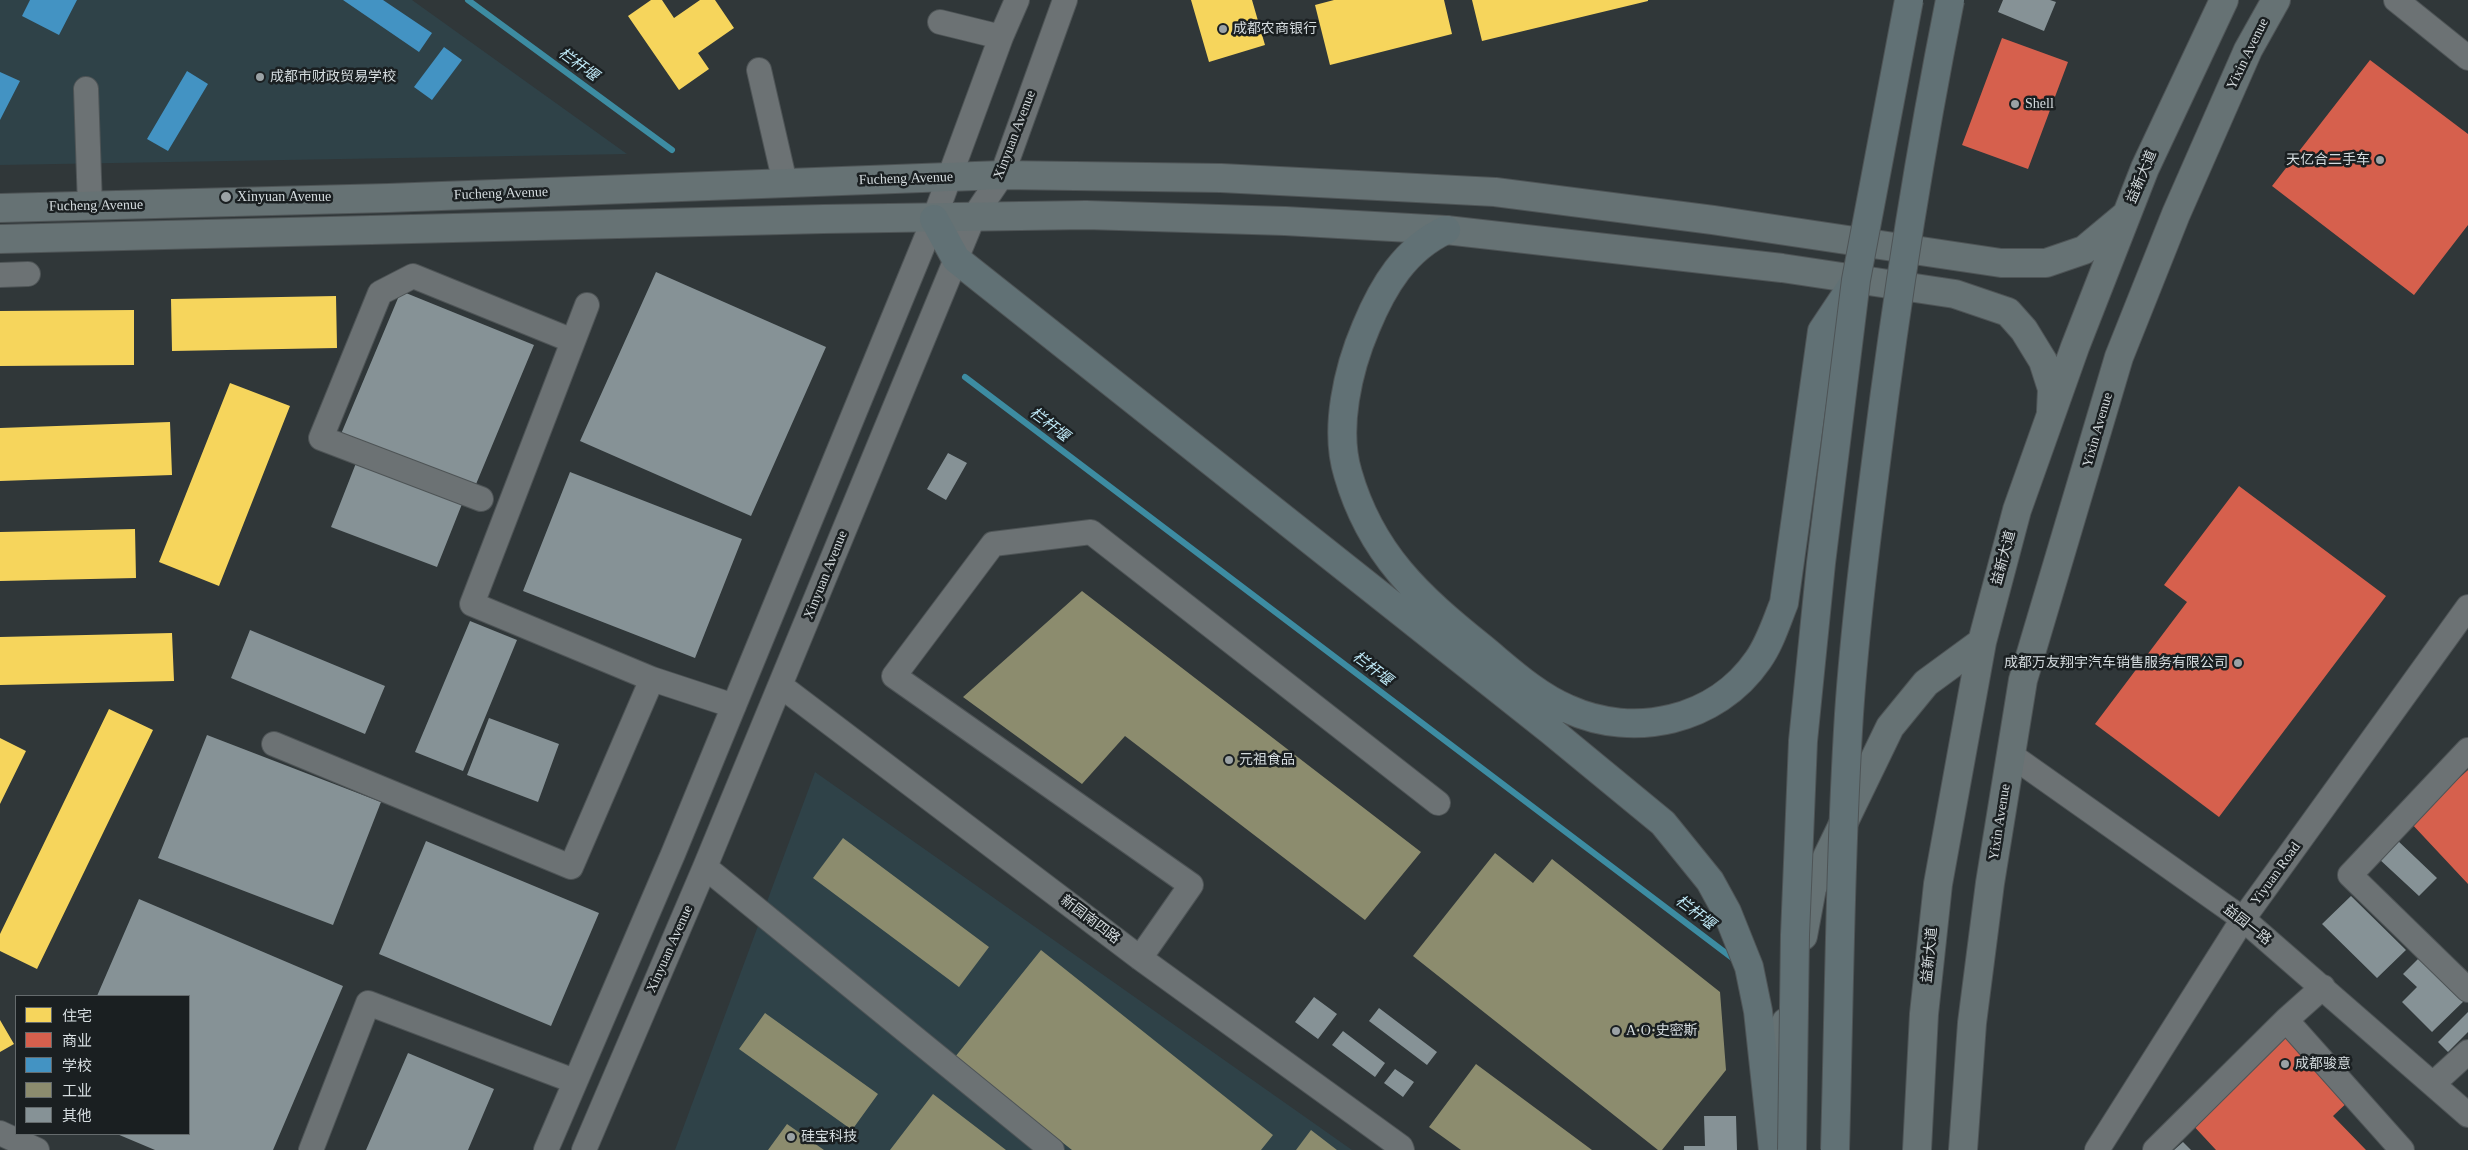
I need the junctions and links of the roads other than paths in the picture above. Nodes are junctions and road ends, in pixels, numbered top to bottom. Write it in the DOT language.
graph roads {
  1 [pos="1017,0"];
  2 [pos="1065,0"];
  3 [pos="1909,0"];
  4 [pos="1950,0"];
  5 [pos="2224,0"];
  6 [pos="2276,0"];
  7 [pos="2396,0"];
  8 [pos="940,22"];
  9 [pos="1001,37"];
  10 [pos="2468,58"];
  11 [pos="760,70"];
  12 [pos="86,89"];
  13 [pos="1002,175"];
  14 [pos="950,178"];
  15 [pos="785,183"];
  16 [pos="90,206"];
  17 [pos="0,208"];
  18 [pos="2126,215"];
  19 [pos="934,218"];
  20 [pos="973,218"];
  21 [pos="1446,230"];
  22 [pos="0,239"];
  23 [pos="956,259"];
  24 [pos="28,274"];
  25 [pos="0,275"];
  26 [pos="1856,280"];
  27 [pos="587,305"];
  28 [pos="573,341"];
  29 [pos="2051,411"];
  30 [pos="481,499"];
  31 [pos="2468,607"];
  32 [pos="1982,642"];
  33 [pos="652,679"];
  34 [pos="781,686"];
  35 [pos="734,706"];
  36 [pos="1558,719"];
  37 [pos="274,744"];
  38 [pos="2468,750"];
  39 [pos="2011,756"];
  40 [pos="1438,804"];
  41 [pos="705,867"];
  42 [pos="2243,920"];
  43 [pos="1140,958"];
  44 [pos="2323,987"];
  45 [pos="2468,990"];
  46 [pos="2286,1020"];
  47 [pos="2468,1052"];
  48 [pos="574,1081"];
  49 [pos="2434,1084"];
  50 [pos="2468,1115"];
  51 [pos="0,1133"];
  52 [pos="37,1150"];
  53 [pos="311,1150"];
  54 [pos="546,1150"];
  55 [pos="584,1150"];
  56 [pos="1052,1150"];
  57 [pos="1402,1150"];
  58 [pos="1775,1150"];
  59 [pos="1792,1150"];
  60 [pos="1835,1150"];
  61 [pos="1917,1150"];
  62 [pos="1963,1150"];
  63 [pos="2097,1150"];
  64 [pos="2155,1150"];
  65 [pos="2402,1150"];
  1 -- 9 [label="street"];
  2 -- 13 [label="street, Xinyuan Avenue"];
  3 -- 26 [label="highway, bridge"];
  4 -- 60 [label="highway, bridge"];
  5 -- 18 [label="main road, 益新大道"];
  6 -- 39 [label="main road, Yixin Avenue"];
  7 -- 10 [label="street"];
  8 -- 9 [label="street"];
  9 -- 14 [label="street"];
  11 -- 15 [label="street"];
  12 -- 16 [label="street"];
  13 -- 14 [label="main road, Fucheng Avenue"];
  13 -- 18 [label="main road, Fucheng Avenue"];
  13 -- 20 [label="street, Xinyuan Avenue"];
  14 -- 15 [label="main road, Fucheng Avenue"];
  14 -- 19 [label="street"];
  15 -- 16 [label="main road, Fucheng Avenue"];
  16 -- 17 [label="main road, Fucheng Avenue"];
  18 -- 29 [label="main road, 益新大道"];
  19 -- 20 [label="main road"];
  19 -- 22 [label="main road"];
  19 -- 23 [label="highway"];
  19 -- 35 [label="street"];
  20 -- 21 [label="main road"];
  20 -- 23 [label="street, Xinyuan Avenue"];
  21 -- 29 [label="main road"];
  21 -- 36 [label="highway"];
  23 -- 34 [label="street, Xinyuan Avenue"];
  23 -- 36 [label="highway"];
  24 -- 25 [label="street"];
  26 -- 36 [label="highway"];
  26 -- 59 [label="highway, bridge"];
  27 -- 28 [label="street"];
  28 -- 30 [label="street"];
  28 -- 33 [label="street"];
  29 -- 32 [label="main road, 益新大道"];
  31 -- 42 [label="street, Yiyuan Road"];
  32 -- 58 [label="main road"];
  32 -- 61 [label="main road, 益新大道"];
  33 -- 35 [label="street"];
  33 -- 37 [label="street"];
  34 -- 41 [label="street, Xinyuan Avenue"];
  34 -- 43 [label="street, 新园南四路"];
  35 -- 48 [label="street"];
  36 -- 58 [label="highway"];
  38 -- 45 [label="street"];
  39 -- 42 [label="street, 益园一路"];
  39 -- 62 [label="main road, Yixin Avenue"];
  40 -- 43 [label="street"];
  41 -- 55 [label="street, Xinyuan Avenue"];
  41 -- 56 [label="street"];
  42 -- 44 [label="street, 益园一路"];
  42 -- 63 [label="street, Yiyuan Road"];
  43 -- 57 [label="street, 新园南四路"];
  44 -- 46 [label="street"];
  44 -- 49 [label="street, 益园一路"];
  46 -- 64 [label="street"];
  46 -- 65 [label="street"];
  47 -- 49 [label="street"];
  48 -- 53 [label="street"];
  48 -- 54 [label="street"];
  49 -- 50 [label="street, 益园一路"];
  51 -- 52 [label="street"];
}
